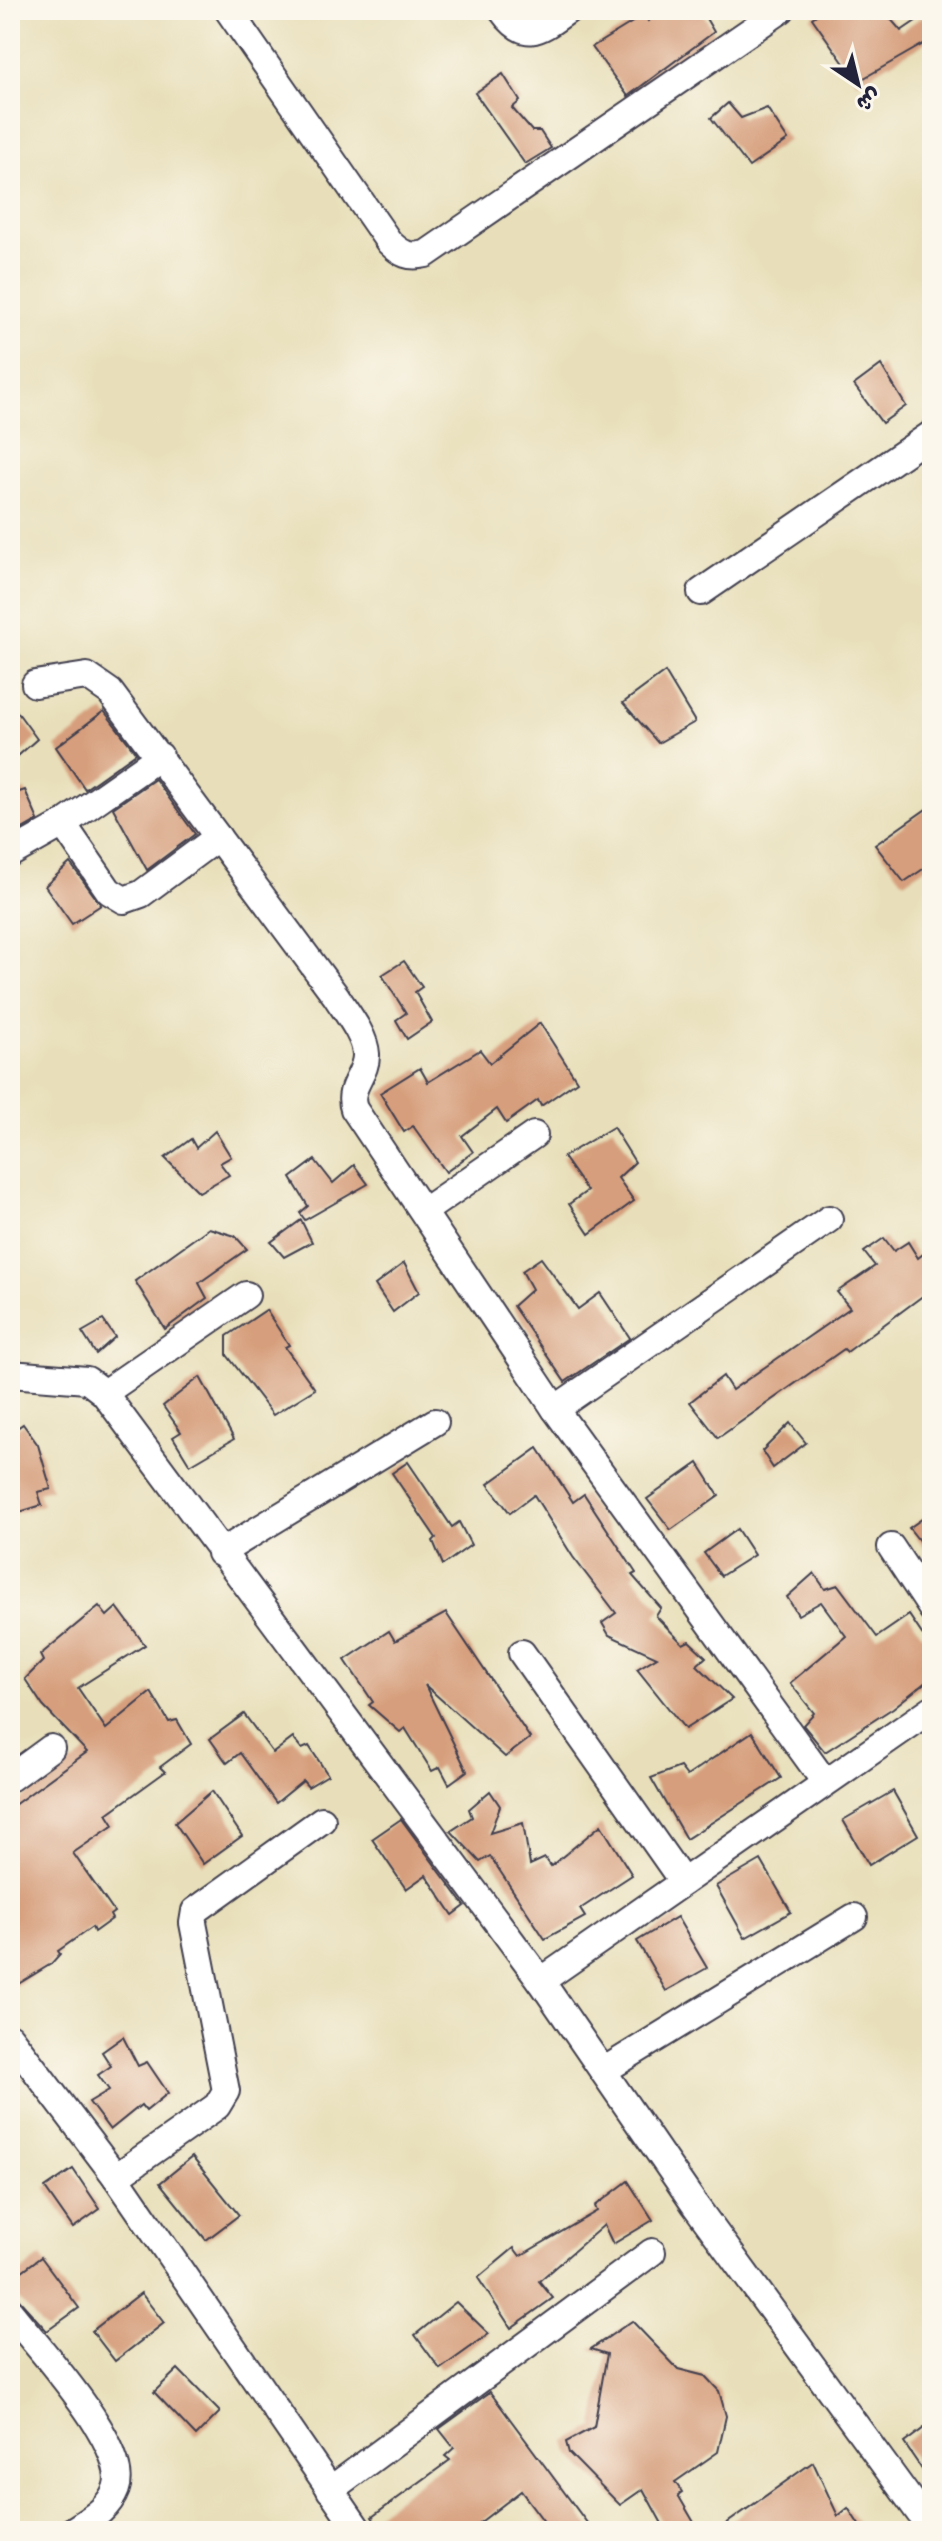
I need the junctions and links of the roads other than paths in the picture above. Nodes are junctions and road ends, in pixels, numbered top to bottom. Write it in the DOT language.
graph roads {
  1 [pos="228,10"];
  2 [pos="502,10"];
  3 [pos="568,10"];
  4 [pos="781,10"];
  5 [pos="932,434"];
  6 [pos="701,592"];
  7 [pos="35,684"];
  8 [pos="160,756"];
  9 [pos="63,824"];
  10 [pos="218,837"];
  11 [pos="10,854"];
  12 [pos="534,1135"];
  13 [pos="424,1211"];
  14 [pos="829,1219"];
  15 [pos="246,1295"];
  16 [pos="10,1374"];
  17 [pos="104,1393"];
  18 [pos="555,1409"];
  19 [pos="435,1422"];
  20 [pos="891,1547"];
  21 [pos="220,1553"];
  22 [pos="932,1609"];
  23 [pos="522,1653"];
  24 [pos="930,1715"];
  25 [pos="51,1748"];
  26 [pos="10,1778"];
  27 [pos="825,1782"];
  28 [pos="322,1820"];
  29 [pos="683,1882"];
  30 [pos="854,1917"];
  31 [pos="541,1981"];
  32 [pos="10,2037"];
  33 [pos="603,2071"];
  34 [pos="116,2177"];
  35 [pos="652,2252"];
  36 [pos="10,2312"];
  37 [pos="330,2490"];
  38 [pos="932,2530"];
  39 [pos="72,2531"];
  40 [pos="359,2531"];
  1 -- 4 [label="street"];
  2 -- 3 [label="street"];
  5 -- 6 [label="street"];
  7 -- 8 [label="street"];
  8 -- 9 [label="street"];
  8 -- 10 [label="street"];
  9 -- 10 [label="street"];
  9 -- 11 [label="street"];
  10 -- 13 [label="street"];
  12 -- 13 [label="street"];
  13 -- 18 [label="street"];
  14 -- 18 [label="street"];
  15 -- 17 [label="street"];
  16 -- 17 [label="street"];
  17 -- 21 [label="street"];
  18 -- 27 [label="street"];
  19 -- 21 [label="street"];
  20 -- 22 [label="street"];
  21 -- 31 [label="street"];
  23 -- 29 [label="street"];
  24 -- 27 [label="street"];
  25 -- 26 [label="street"];
  27 -- 29 [label="street"];
  28 -- 34 [label="street"];
  29 -- 31 [label="street"];
  30 -- 33 [label="street"];
  31 -- 33 [label="street"];
  32 -- 34 [label="street"];
  33 -- 38 [label="street"];
  34 -- 37 [label="street"];
  35 -- 37 [label="street"];
  36 -- 39 [label="street"];
  37 -- 40 [label="street"];
}
